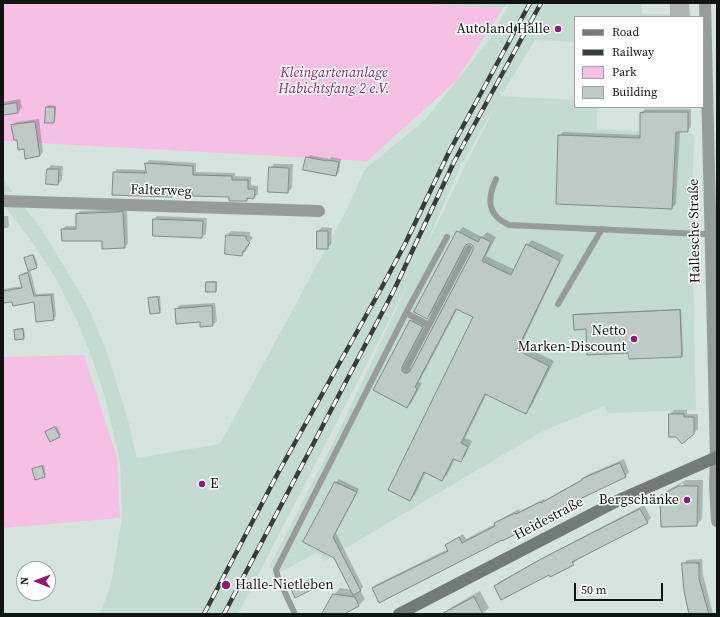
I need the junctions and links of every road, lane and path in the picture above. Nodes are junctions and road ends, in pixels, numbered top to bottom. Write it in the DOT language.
graph roads {
  1 [pos="705,3"];
  2 [pos="712,121"];
  3 [pos="496,179"];
  4 [pos="3,201"];
  5 [pos="319,211"];
  6 [pos="602,229"];
  7 [pos="711,234"];
  8 [pos="447,236"];
  9 [pos="469,248"];
  10 [pos="558,304"];
  11 [pos="406,313"];
  12 [pos="429,324"];
  13 [pos="406,369"];
  14 [pos="716,457"];
  15 [pos="717,521"];
  16 [pos="295,614"];
  17 [pos="399,614"];
  1 -- 2 [label="street, Hallesche Straße"];
  2 -- 7 [label="street, Hallesche Straße"];
  3 -- 6 [label="lane"];
  4 -- 5 [label="street, Falterweg"];
  6 -- 7 [label="lane"];
  6 -- 10 [label="lane"];
  7 -- 14 [label="street, Hallesche Straße"];
  8 -- 11 [label="lane"];
  9 -- 12 [label="lane"];
  11 -- 12 [label="lane"];
  11 -- 16 [label="lane"];
  12 -- 13 [label="lane"];
  14 -- 15 [label="street, Hallesche Straße"];
  14 -- 17 [label="main road, Heidestraße"];
}
